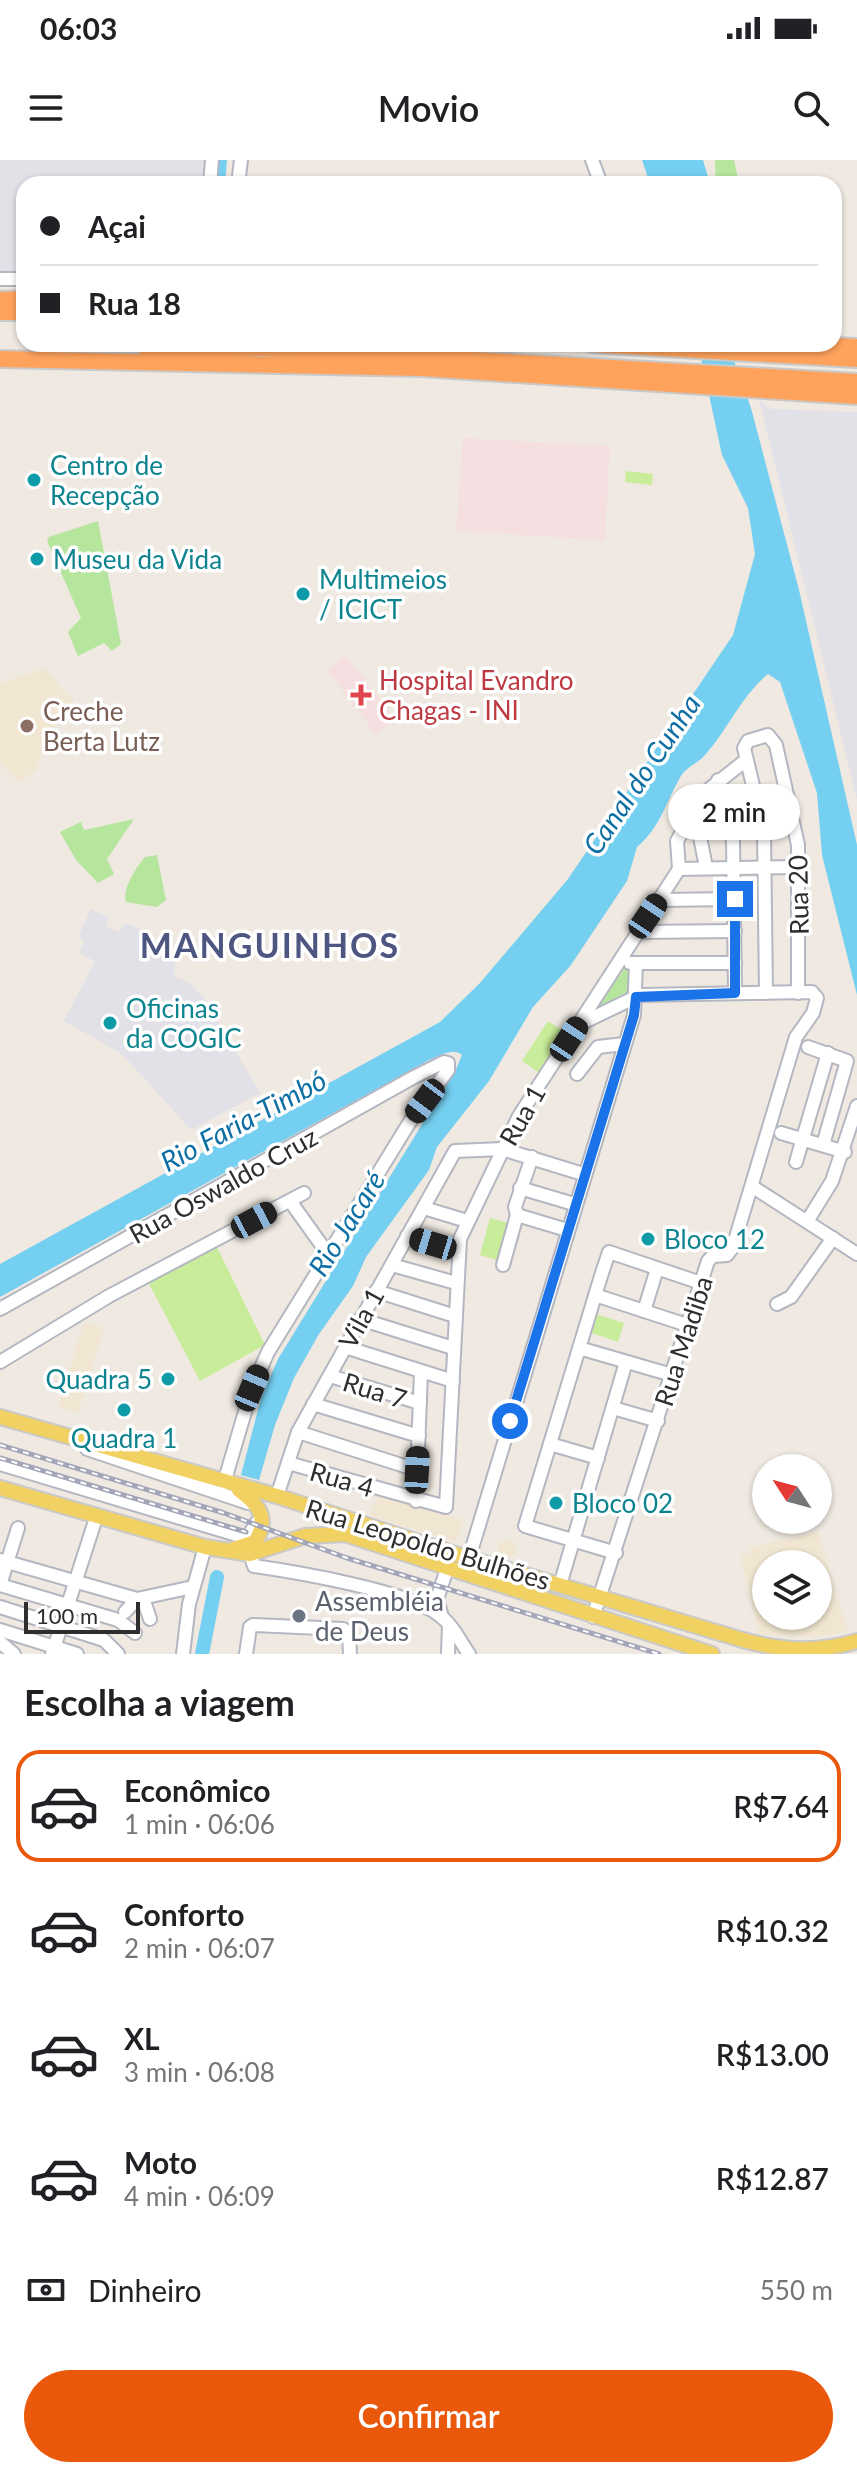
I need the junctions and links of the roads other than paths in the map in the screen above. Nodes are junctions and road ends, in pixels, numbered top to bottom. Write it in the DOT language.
graph roads {
  1 [pos="319,352"];
  2 [pos="741,352"];
  3 [pos="0,359"];
  4 [pos="857,359"];
  5 [pos="668,377"];
  6 [pos="857,382"];
  7 [pos="769,387"];
  8 [pos="857,396"];
  9 [pos="857,406"];
  10 [pos="745,754"];
  11 [pos="718,780"];
  12 [pos="693,812"];
  13 [pos="766,865"];
  14 [pos="706,867"];
  15 [pos="734,867"];
  16 [pos="799,867"];
  17 [pos="679,869"];
  18 [pos="735,899"];
  19 [pos="659,900"];
  20 [pos="735,931"];
  21 [pos="637,932"];
  22 [pos="619,963"];
  23 [pos="636,963"];
  24 [pos="735,963"];
  25 [pos="735,993"];
  26 [pos="766,993"];
  27 [pos="798,993"];
  28 [pos="636,997"];
  29 [pos="579,1024"];
  30 [pos="624,1044"];
  31 [pos="808,1047"];
  32 [pos="828,1053"];
  33 [pos="577,1074"];
  34 [pos="414,1077"];
  35 [pos="427,1097"];
  36 [pos="857,1106"];
  37 [pos="811,1109"];
  38 [pos="832,1116"];
  39 [pos="851,1122"];
  40 [pos="781,1133"];
  41 [pos="802,1138"];
  42 [pos="823,1145"];
  43 [pos="502,1149"];
  44 [pos="844,1152"];
  45 [pos="532,1157"];
  46 [pos="796,1162"];
  47 [pos="583,1174"];
  48 [pos="753,1187"];
  49 [pos="520,1188"];
  50 [pos="304,1193"];
  51 [pos="290,1201"];
  52 [pos="574,1204"];
  53 [pos="424,1208"];
  54 [pos="517,1215"];
  55 [pos="808,1220"];
  56 [pos="467,1221"];
  57 [pos="567,1230"];
  58 [pos="407,1236"];
  59 [pos="833,1238"];
  60 [pos="458,1251"];
  61 [pos="328,1254"];
  62 [pos="857,1254"];
  63 [pos="392,1265"];
  64 [pos="503,1265"];
  65 [pos="657,1269"];
  66 [pos="456,1283"];
  67 [pos="701,1283"];
  68 [pos="376,1291"];
  69 [pos="595,1295"];
  70 [pos="777,1304"];
  71 [pos="0,1309"];
  72 [pos="644,1311"];
  73 [pos="455,1316"];
  74 [pos="360,1319"];
  75 [pos="687,1325"];
  76 [pos="345,1347"];
  77 [pos="453,1348"];
  78 [pos="579,1348"];
  79 [pos="0,1362"];
  80 [pos="626,1362"];
  81 [pos="421,1372"];
  82 [pos="672,1375"];
  83 [pos="330,1376"];
  84 [pos="453,1381"];
  85 [pos="420,1403"];
  86 [pos="313,1404"];
  87 [pos="613,1408"];
  88 [pos="0,1419"];
  89 [pos="658,1421"];
  90 [pos="298,1432"];
  91 [pos="419,1436"];
  92 [pos="550,1444"];
  93 [pos="598,1458"];
  94 [pos="288,1463"];
  95 [pos="0,1464"];
  96 [pos="417,1470"];
  97 [pos="228,1484"];
  98 [pos="0,1488"];
  99 [pos="277,1496"];
  100 [pos="416,1501"];
  101 [pos="441,1508"];
  102 [pos="95,1521"];
  103 [pos="18,1528"];
  104 [pos="574,1540"];
  105 [pos="205,1547"];
  106 [pos="229,1550"];
  107 [pos="616,1553"];
  108 [pos="250,1554"];
  109 [pos="469,1558"];
  110 [pos="4,1561"];
  111 [pos="447,1569"];
  112 [pos="74,1583"];
  113 [pos="0,1585"];
  114 [pos="560,1585"];
  115 [pos="193,1587"];
  116 [pos="600,1598"];
  117 [pos="135,1600"];
  118 [pos="67,1605"];
  119 [pos="0,1607"];
  120 [pos="125,1612"];
  121 [pos="593,1617"];
  122 [pos="150,1619"];
  123 [pos="446,1621"];
  124 [pos="60,1626"];
  125 [pos="0,1630"];
  126 [pos="135,1633"];
  127 [pos="857,1641"];
  128 [pos="0,1642"];
  129 [pos="53,1650"];
  130 [pos="14,1654"];
  131 [pos="77,1654"];
  132 [pos="118,1654"];
  133 [pos="183,1654"];
  134 [pos="246,1654"];
  135 [pos="350,1654"];
  136 [pos="448,1654"];
  137 [pos="469,1654"];
  138 [pos="712,1654"];
  1 -- 5 [label="highway"];
  2 -- 4 [label="highway"];
  3 -- 5 [label="highway"];
  5 -- 7 [label="highway"];
  6 -- 7 [label="highway"];
  7 -- 8 [label="highway"];
  7 -- 9 [label="highway"];
  10 -- 11 [label="street"];
  10 -- 13 [label="street"];
  10 -- 16 [label="street, Rua 20"];
  11 -- 12 [label="street"];
  11 -- 15 [label="street"];
  12 -- 14 [label="street"];
  12 -- 17 [label="street"];
  13 -- 15 [label="street"];
  13 -- 16 [label="street"];
  13 -- 26 [label="street"];
  14 -- 15 [label="street"];
  14 -- 17 [label="street"];
  15 -- 18 [label="street"];
  16 -- 27 [label="street, Rua 20"];
  17 -- 19 [label="street, Rua 1"];
  18 -- 19 [label="street"];
  18 -- 20 [label="street"];
  19 -- 21 [label="street, Rua 1"];
  20 -- 21 [label="street"];
  20 -- 24 [label="street"];
  21 -- 22 [label="street, Rua 1"];
  22 -- 23 [label="street"];
  22 -- 29 [label="street, Rua 1"];
  23 -- 24 [label="street"];
  23 -- 28 [label="street"];
  24 -- 25 [label="street"];
  25 -- 26 [label="street"];
  25 -- 28 [label="street"];
  26 -- 27 [label="street"];
  27 -- 48 [label="street, Rua Madiba"];
  28 -- 29 [label="street"];
  28 -- 30 [label="street"];
  29 -- 43 [label="street, Rua 1"];
  30 -- 33 [label="street"];
  30 -- 47 [label="street"];
  31 -- 32 [label="street"];
  32 -- 37 [label="street"];
  32 -- 38 [label="street"];
  34 -- 35 [label="street"];
  34 -- 35 [label="street, Rua Oswaldo Cruz"];
  34 -- 71 [label="street, Rua Oswaldo Cruz"];
  35 -- 61 [label="street"];
  36 -- 39 [label="street"];
  37 -- 38 [label="street"];
  37 -- 41 [label="street"];
  38 -- 39 [label="street"];
  38 -- 42 [label="street"];
  39 -- 44 [label="street"];
  40 -- 41 [label="street"];
  41 -- 42 [label="street"];
  41 -- 46 [label="street"];
  42 -- 44 [label="street"];
  43 -- 45 [label="street"];
  43 -- 53 [label="street, Vila 1"];
  43 -- 56 [label="street, Rua 1"];
  44 -- 55 [label="street"];
  45 -- 47 [label="street"];
  45 -- 49 [label="street"];
  47 -- 52 [label="street"];
  48 -- 55 [label="street"];
  48 -- 67 [label="street, Rua Madiba"];
  49 -- 52 [label="street"];
  49 -- 54 [label="street"];
  50 -- 51 [label="street"];
  51 -- 61 [label="street"];
  51 -- 79 [label="street"];
  52 -- 57 [label="street"];
  53 -- 56 [label="street"];
  53 -- 58 [label="street, Vila 1"];
  54 -- 57 [label="street"];
  54 -- 64 [label="street"];
  55 -- 59 [label="street"];
  56 -- 60 [label="street, Rua 1"];
  57 -- 109 [label="street"];
  58 -- 60 [label="street"];
  58 -- 63 [label="street, Vila 1"];
  59 -- 62 [label="street"];
  59 -- 70 [label="street"];
  60 -- 66 [label="street, Rua 1"];
  61 -- 97 [label="street"];
  63 -- 66 [label="street"];
  63 -- 68 [label="street, Vila 1"];
  65 -- 67 [label="street"];
  65 -- 69 [label="street"];
  65 -- 72 [label="street"];
  66 -- 73 [label="street, Rua 1"];
  67 -- 75 [label="street, Rua Madiba"];
  68 -- 73 [label="street"];
  68 -- 74 [label="street, Vila 1"];
  69 -- 72 [label="street"];
  69 -- 78 [label="street"];
  72 -- 75 [label="street"];
  73 -- 77 [label="street, Rua 1"];
  74 -- 76 [label="street, Vila 1"];
  74 -- 77 [label="street"];
  75 -- 82 [label="street, Rua Madiba"];
  76 -- 81 [label="street"];
  76 -- 83 [label="street, Vila 1"];
  77 -- 84 [label="street, Rua 1"];
  78 -- 80 [label="street"];
  78 -- 92 [label="street"];
  80 -- 82 [label="street"];
  80 -- 87 [label="street"];
  81 -- 84 [label="street"];
  81 -- 85 [label="street"];
  82 -- 89 [label="street, Rua Madiba"];
  83 -- 85 [label="street, Rua 7"];
  83 -- 86 [label="street, Vila 1"];
  84 -- 101 [label="street, Rua 1"];
  85 -- 91 [label="street"];
  86 -- 90 [label="street, Vila 1"];
  86 -- 91 [label="street"];
  87 -- 89 [label="street"];
  87 -- 93 [label="street"];
  88 -- 95 [label="street"];
  88 -- 97 [label="main road, Rua Leopoldo Bulhões"];
  89 -- 107 [label="street, Rua Madiba"];
  90 -- 94 [label="street, Vila 1"];
  90 -- 96 [label="street"];
  91 -- 96 [label="street"];
  92 -- 93 [label="street"];
  92 -- 104 [label="street"];
  93 -- 104 [label="street"];
  94 -- 99 [label="street, Vila 1"];
  94 -- 100 [label="street, Rua 4"];
  96 -- 100 [label="street"];
  97 -- 99 [label="main road, Rua Leopoldo Bulhões"];
  97 -- 106 [label="main road"];
  98 -- 105 [label="main road, Rua Leopoldo Bulhões"];
  99 -- 109 [label="main road, Rua Leopoldo Bulhões"];
  100 -- 101 [label="street, Rua 4"];
  102 -- 112 [label="street"];
  103 -- 110 [label="street"];
  104 -- 107 [label="street"];
  104 -- 114 [label="street"];
  105 -- 106 [label="main road, Rua Leopoldo Bulhões"];
  105 -- 115 [label="street"];
  106 -- 108 [label="main road, Rua Leopoldo Bulhões"];
  107 -- 116 [label="street, Rua Madiba"];
  108 -- 111 [label="main road, Rua Leopoldo Bulhões"];
  108 -- 123 [label="street"];
  109 -- 114 [label="main road, Rua Leopoldo Bulhões"];
  110 -- 112 [label="street"];
  110 -- 113 [label="street"];
  111 -- 121 [label="main road, Rua Leopoldo Bulhões"];
  111 -- 123 [label="street"];
  112 -- 117 [label="street"];
  112 -- 118 [label="street"];
  113 -- 118 [label="street"];
  114 -- 116 [label="main road, Rua Leopoldo Bulhões"];
  115 -- 117 [label="street"];
  115 -- 133 [label="street"];
  116 -- 121 [label="street, Rua Madiba"];
  116 -- 127 [label="main road, Rua Leopoldo Bulhões"];
  117 -- 120 [label="street"];
  117 -- 122 [label="street"];
  118 -- 124 [label="street"];
  118 -- 126 [label="street"];
  119 -- 124 [label="street"];
  121 -- 138 [label="main road, Rua Leopoldo Bulhões"];
  123 -- 136 [label="street"];
  123 -- 137 [label="street"];
  124 -- 129 [label="street"];
  124 -- 132 [label="street"];
  125 -- 129 [label="street"];
  128 -- 130 [label="street"];
  129 -- 131 [label="street"];
  134 -- 135 [label="street"];
}
